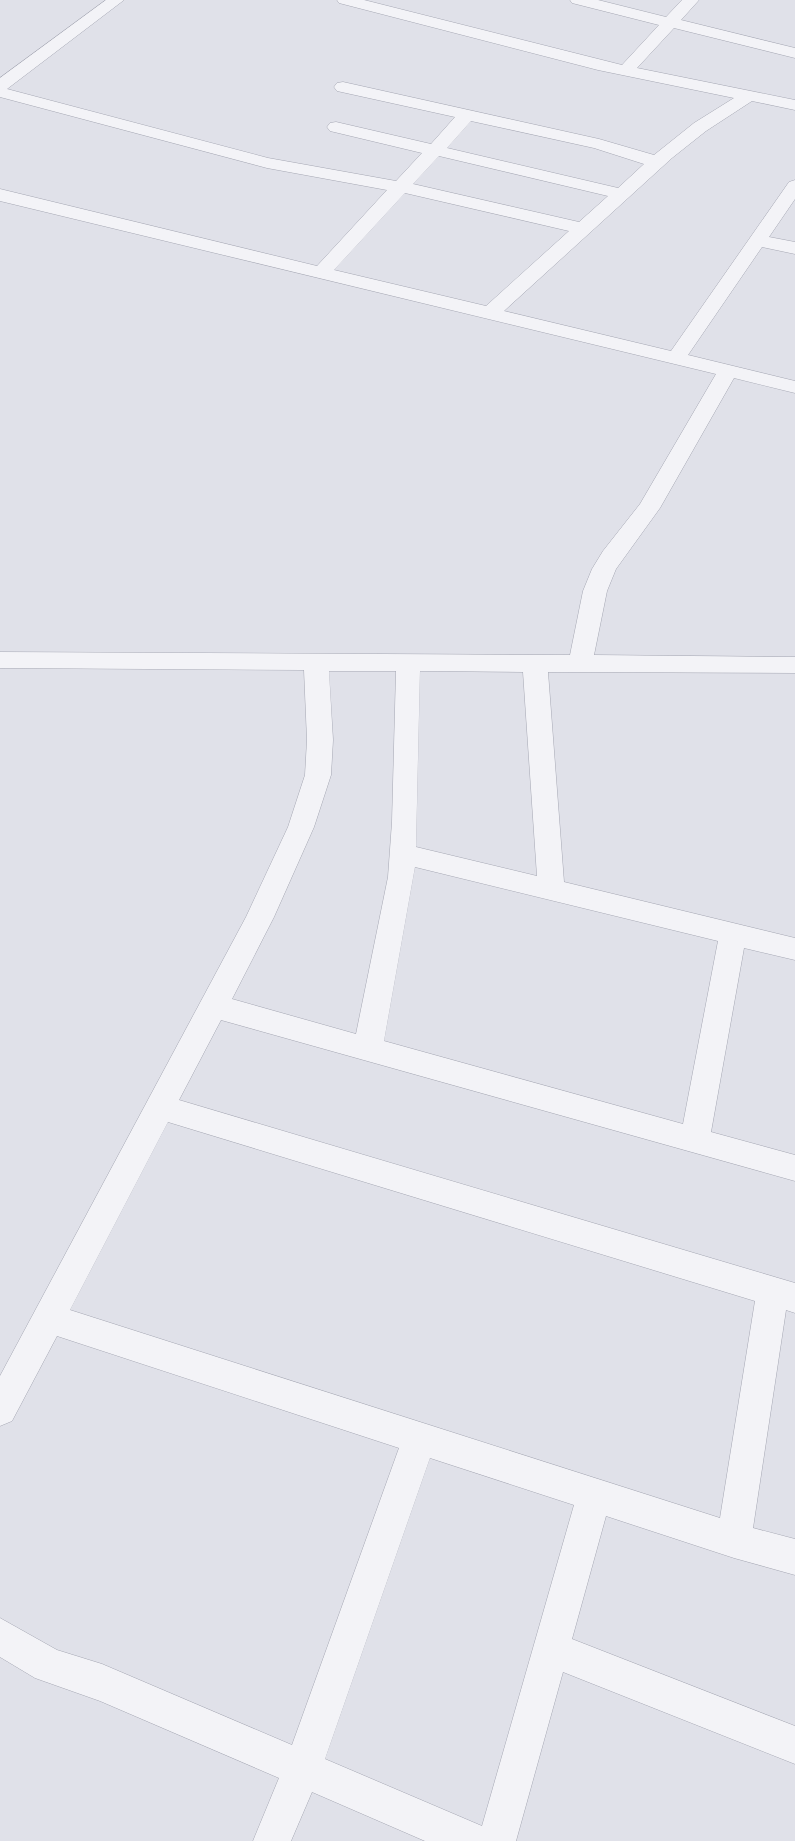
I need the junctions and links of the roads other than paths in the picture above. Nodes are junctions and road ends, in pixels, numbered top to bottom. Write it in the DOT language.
graph roads {
  1 [pos="116,0"];
  2 [pos="345,0"];
  3 [pos="578,0"];
  4 [pos="691,0"];
  5 [pos="670,23"];
  6 [pos="795,53"];
  7 [pos="625,71"];
  8 [pos="0,86"];
  9 [pos="343,87"];
  10 [pos="0,92"];
  11 [pos="749,96"];
  12 [pos="795,105"];
  13 [pos="467,114"];
  14 [pos="336,127"];
  15 [pos="435,150"];
  16 [pos="657,162"];
  17 [pos="795,186"];
  18 [pos="401,187"];
  19 [pos="621,194"];
  20 [pos="0,195"];
  21 [pos="582,229"];
  22 [pos="757,240"];
  23 [pos="795,248"];
  24 [pos="321,273"];
  25 [pos="489,314"];
  26 [pos="676,358"];
  27 [pos="728,371"];
  28 [pos="795,387"];
  29 [pos="0,660"];
  30 [pos="316,662"];
  31 [pos="408,662"];
  32 [pos="535,663"];
  33 [pos="580,664"];
  34 [pos="795,665"];
  35 [pos="403,854"];
  36 [pos="551,890"];
  37 [pos="733,933"];
  38 [pos="795,949"];
  39 [pos="214,1006"];
  40 [pos="368,1049"];
  41 [pos="162,1108"];
  42 [pos="694,1139"];
  43 [pos="795,1168"];
  44 [pos="784,1295"];
  45 [pos="48,1318"];
  46 [pos="0,1410"];
  47 [pos="420,1438"];
  48 [pos="595,1494"];
  49 [pos="734,1540"];
  50 [pos="795,1557"];
  51 [pos="0,1636"];
  52 [pos="551,1649"];
  53 [pos="795,1745"];
  54 [pos="302,1769"];
  55 [pos="272,1841"];
  56 [pos="472,1841"];
  57 [pos="497,1841"];
  1 -- 8 [label="street"];
  2 -- 7 [label="street"];
  3 -- 5 [label="street"];
  4 -- 5 [label="street"];
  5 -- 6 [label="street"];
  5 -- 7 [label="street"];
  7 -- 11 [label="street"];
  9 -- 13 [label="street"];
  10 -- 18 [label="street"];
  11 -- 12 [label="street"];
  11 -- 16 [label="street"];
  13 -- 15 [label="street"];
  13 -- 16 [label="street"];
  14 -- 15 [label="street"];
  15 -- 18 [label="street"];
  15 -- 19 [label="street"];
  16 -- 19 [label="street"];
  17 -- 22 [label="street"];
  18 -- 21 [label="street"];
  18 -- 24 [label="street"];
  19 -- 21 [label="street"];
  20 -- 24 [label="street"];
  21 -- 25 [label="street"];
  22 -- 23 [label="street"];
  22 -- 26 [label="street"];
  24 -- 25 [label="street"];
  25 -- 26 [label="street"];
  26 -- 27 [label="street"];
  27 -- 28 [label="street"];
  27 -- 33 [label="street"];
  29 -- 30 [label="street"];
  30 -- 31 [label="street"];
  30 -- 39 [label="street"];
  31 -- 32 [label="street"];
  31 -- 35 [label="street"];
  32 -- 33 [label="street"];
  32 -- 36 [label="street"];
  33 -- 34 [label="street"];
  35 -- 36 [label="street"];
  35 -- 40 [label="street"];
  36 -- 37 [label="street"];
  37 -- 38 [label="street"];
  37 -- 42 [label="street"];
  39 -- 40 [label="street"];
  39 -- 41 [label="street"];
  40 -- 42 [label="street"];
  41 -- 44 [label="street"];
  41 -- 45 [label="street"];
  42 -- 43 [label="street"];
  44 -- 49 [label="street"];
  45 -- 46 [label="street"];
  45 -- 47 [label="street"];
  47 -- 48 [label="street"];
  47 -- 54 [label="street"];
  48 -- 49 [label="street"];
  48 -- 52 [label="street"];
  49 -- 50 [label="street"];
  51 -- 54 [label="street"];
  52 -- 53 [label="street"];
  52 -- 57 [label="street"];
  54 -- 55 [label="street"];
  54 -- 56 [label="street"];
}
